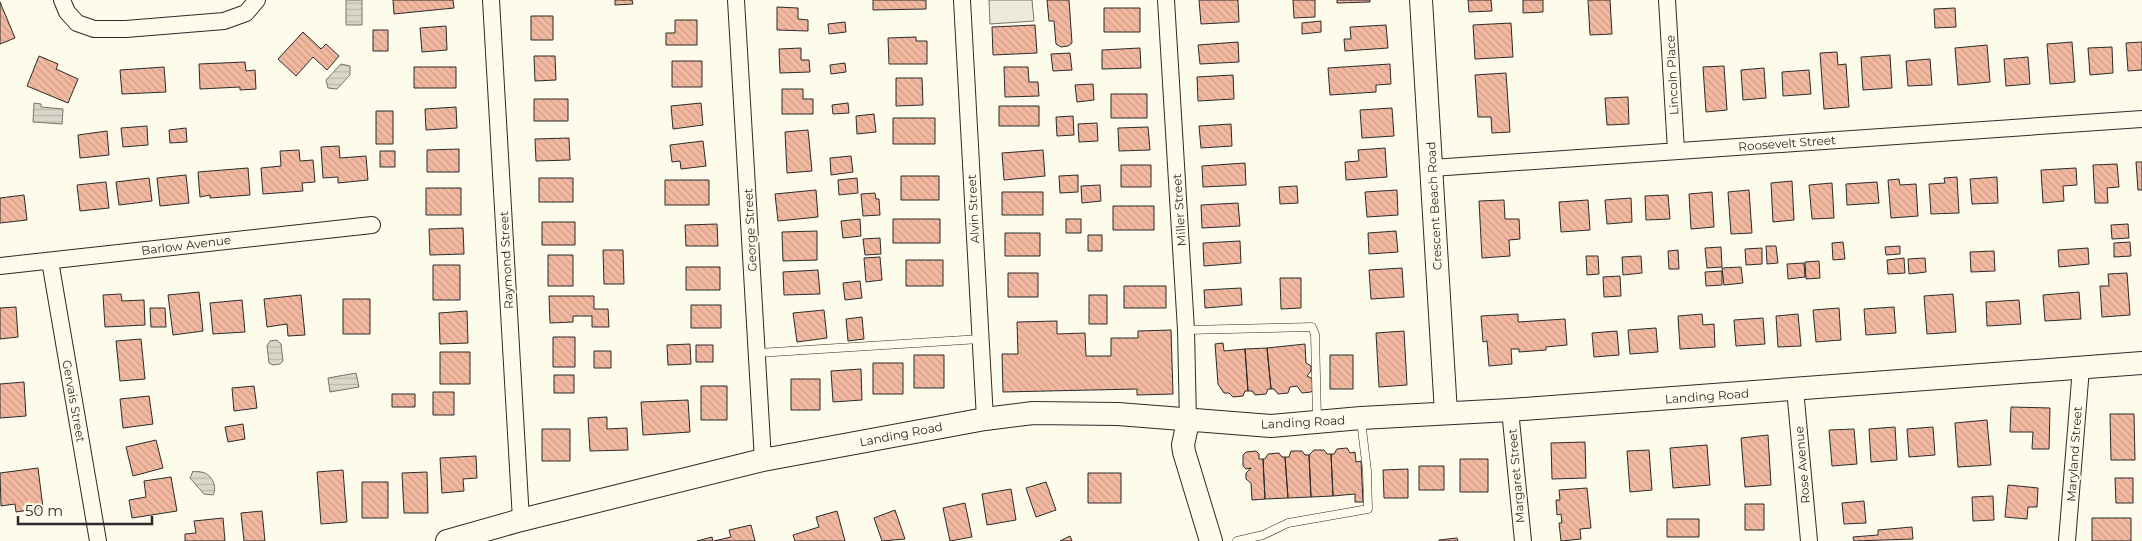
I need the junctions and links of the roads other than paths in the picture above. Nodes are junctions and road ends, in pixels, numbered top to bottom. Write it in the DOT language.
graph roads {
  1 [pos="62,0"];
  2 [pos="257,0"];
  3 [pos="491,0"];
  4 [pos="736,0"];
  5 [pos="962,0"];
  6 [pos="1166,0"];
  7 [pos="1421,0"];
  8 [pos="1667,0"];
  9 [pos="2142,119"];
  10 [pos="1676,150"];
  11 [pos="1432,168"];
  12 [pos="372,224"];
  13 [pos="50,261"];
  14 [pos="0,266"];
  15 [pos="1186,330"];
  16 [pos="980,339"];
  17 [pos="757,353"];
  18 [pos="2142,363"];
  19 [pos="2081,368"];
  20 [pos="1795,389"];
  21 [pos="1510,410"];
  22 [pos="1446,413"];
  23 [pos="1361,418"];
  24 [pos="985,419"];
  25 [pos="1188,421"];
  26 [pos="1317,421"];
  27 [pos="763,460"];
  28 [pos="521,520"];
  29 [pos="98,541"];
  30 [pos="447,541"];
  31 [pos="1211,541"];
  32 [pos="1237,541"];
  33 [pos="1522,541"];
  34 [pos="1809,541"];
  35 [pos="2067,541"];
  1 -- 2 [label="street"];
  3 -- 28 [label="street, Raymond Street"];
  4 -- 17 [label="street, George Street"];
  5 -- 16 [label="street, Alvin Street"];
  6 -- 15 [label="street, Miller Street"];
  7 -- 11 [label="street, Crescent Beach Road"];
  8 -- 10 [label="street, Lincoln Place"];
  9 -- 10 [label="street, Roosevelt Street"];
  10 -- 11 [label="street, Roosevelt Street"];
  11 -- 22 [label="street, Crescent Beach Road"];
  12 -- 13 [label="street, Barlow Avenue"];
  13 -- 14 [label="street, Barlow Avenue"];
  13 -- 29 [label="street, Gervais Street"];
  15 -- 25 [label="street, Miller Street"];
  15 -- 26 [label="lane"];
  16 -- 17 [label="lane"];
  16 -- 24 [label="street, Alvin Street"];
  17 -- 27 [label="street, George Street"];
  18 -- 19 [label="street, Landing Road"];
  19 -- 20 [label="street, Landing Road"];
  19 -- 35 [label="street, Maryland Street"];
  20 -- 21 [label="street, Landing Road"];
  20 -- 34 [label="street, Rose Avenue"];
  21 -- 22 [label="street, Landing Road"];
  21 -- 33 [label="street, Margaret Street"];
  22 -- 23 [label="street, Landing Road"];
  23 -- 26 [label="street, Landing Road"];
  23 -- 32 [label="lane"];
  24 -- 25 [label="street, Landing Road"];
  24 -- 27 [label="street, Landing Road"];
  25 -- 26 [label="street, Landing Road"];
  25 -- 31 [label="street"];
  27 -- 28 [label="street, Landing Road"];
  28 -- 30 [label="street, Landing Road"];
}
